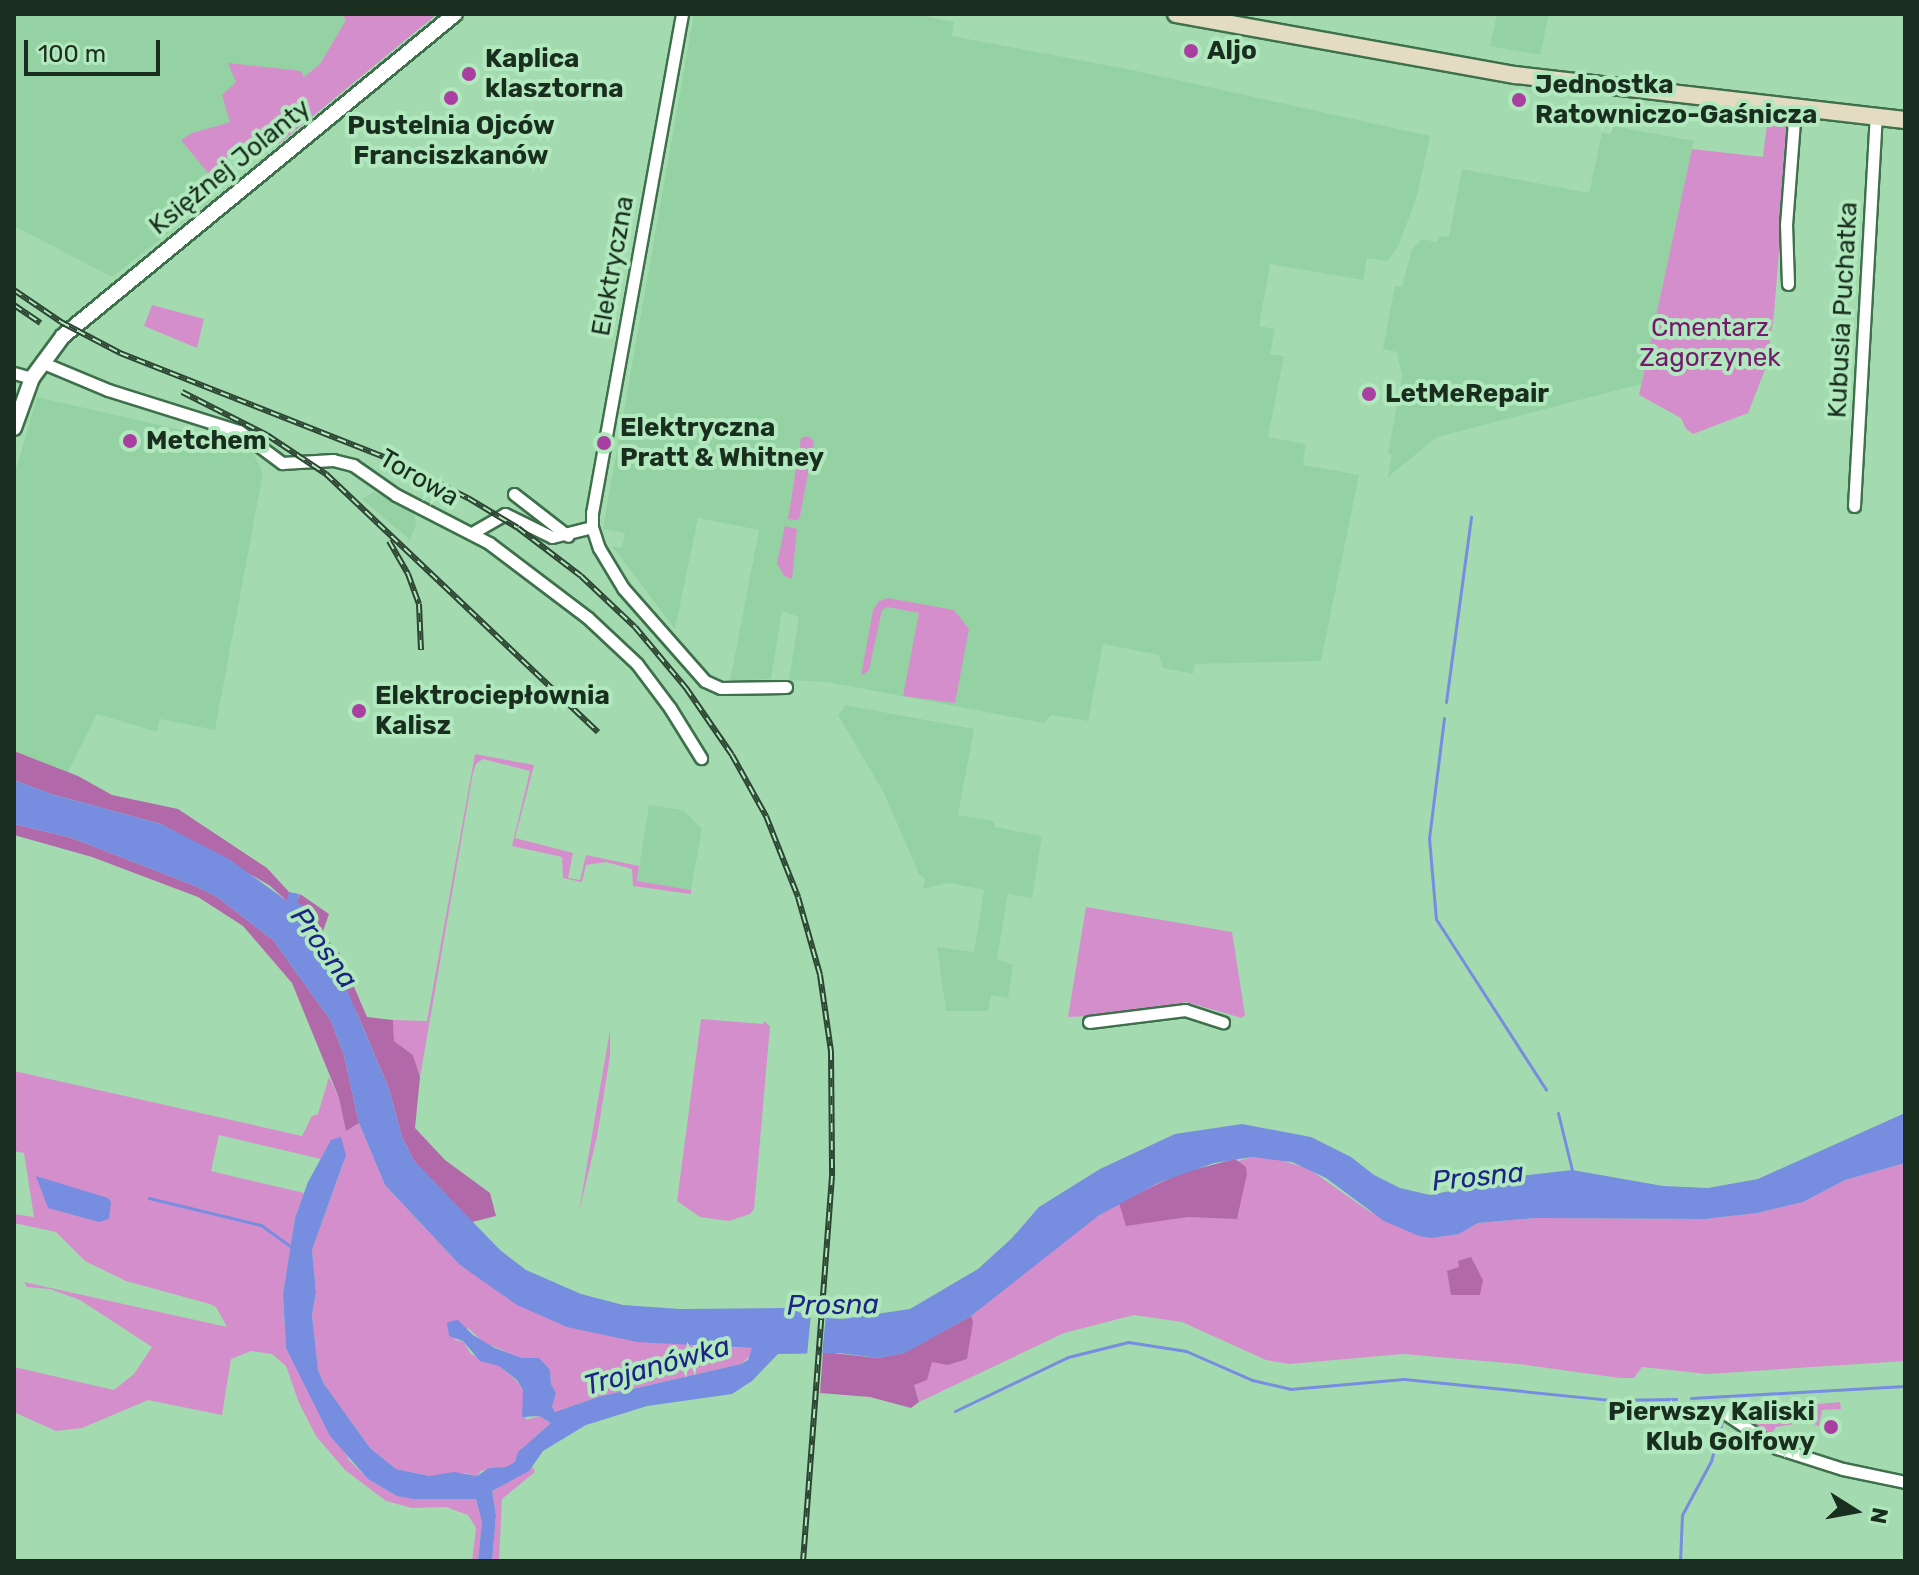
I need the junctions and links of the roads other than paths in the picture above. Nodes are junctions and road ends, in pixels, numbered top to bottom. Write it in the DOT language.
graph roads {
  1 [pos="455,14"];
  2 [pos="682,14"];
  3 [pos="1176,14"];
  4 [pos="1199,16"];
  5 [pos="1795,108"];
  6 [pos="1876,117"];
  7 [pos="1905,120"];
  8 [pos="1788,284"];
  9 [pos="41,362"];
  10 [pos="14,373"];
  11 [pos="32,378"];
  12 [pos="14,428"];
  13 [pos="514,494"];
  14 [pos="1854,506"];
  15 [pos="592,527"];
  16 [pos="472,533"];
  17 [pos="568,536"];
  18 [pos="786,687"];
  19 [pos="701,758"];
  20 [pos="1089,1022"];
  21 [pos="1223,1022"];
  22 [pos="1720,1410"];
  23 [pos="1905,1482"];
  1 -- 9 [label="street, Księżnej Jolanty"];
  2 -- 15 [label="street, Elektryczna"];
  3 -- 4 [label="main road"];
  4 -- 5 [label="main road"];
  5 -- 6 [label="main road"];
  5 -- 8 [label="street"];
  6 -- 7 [label="main road"];
  6 -- 14 [label="street, Kubusia Puchatka"];
  9 -- 11 [label="street, Księżnej Jolanty"];
  9 -- 16 [label="street, Torowa"];
  10 -- 11 [label="street"];
  11 -- 12 [label="street, Księżnej Jolanty"];
  13 -- 17 [label="street"];
  15 -- 17 [label="street"];
  15 -- 18 [label="street"];
  16 -- 17 [label="street"];
  16 -- 19 [label="street, Torowa"];
  20 -- 21 [label="street"];
  22 -- 23 [label="street"];
}
